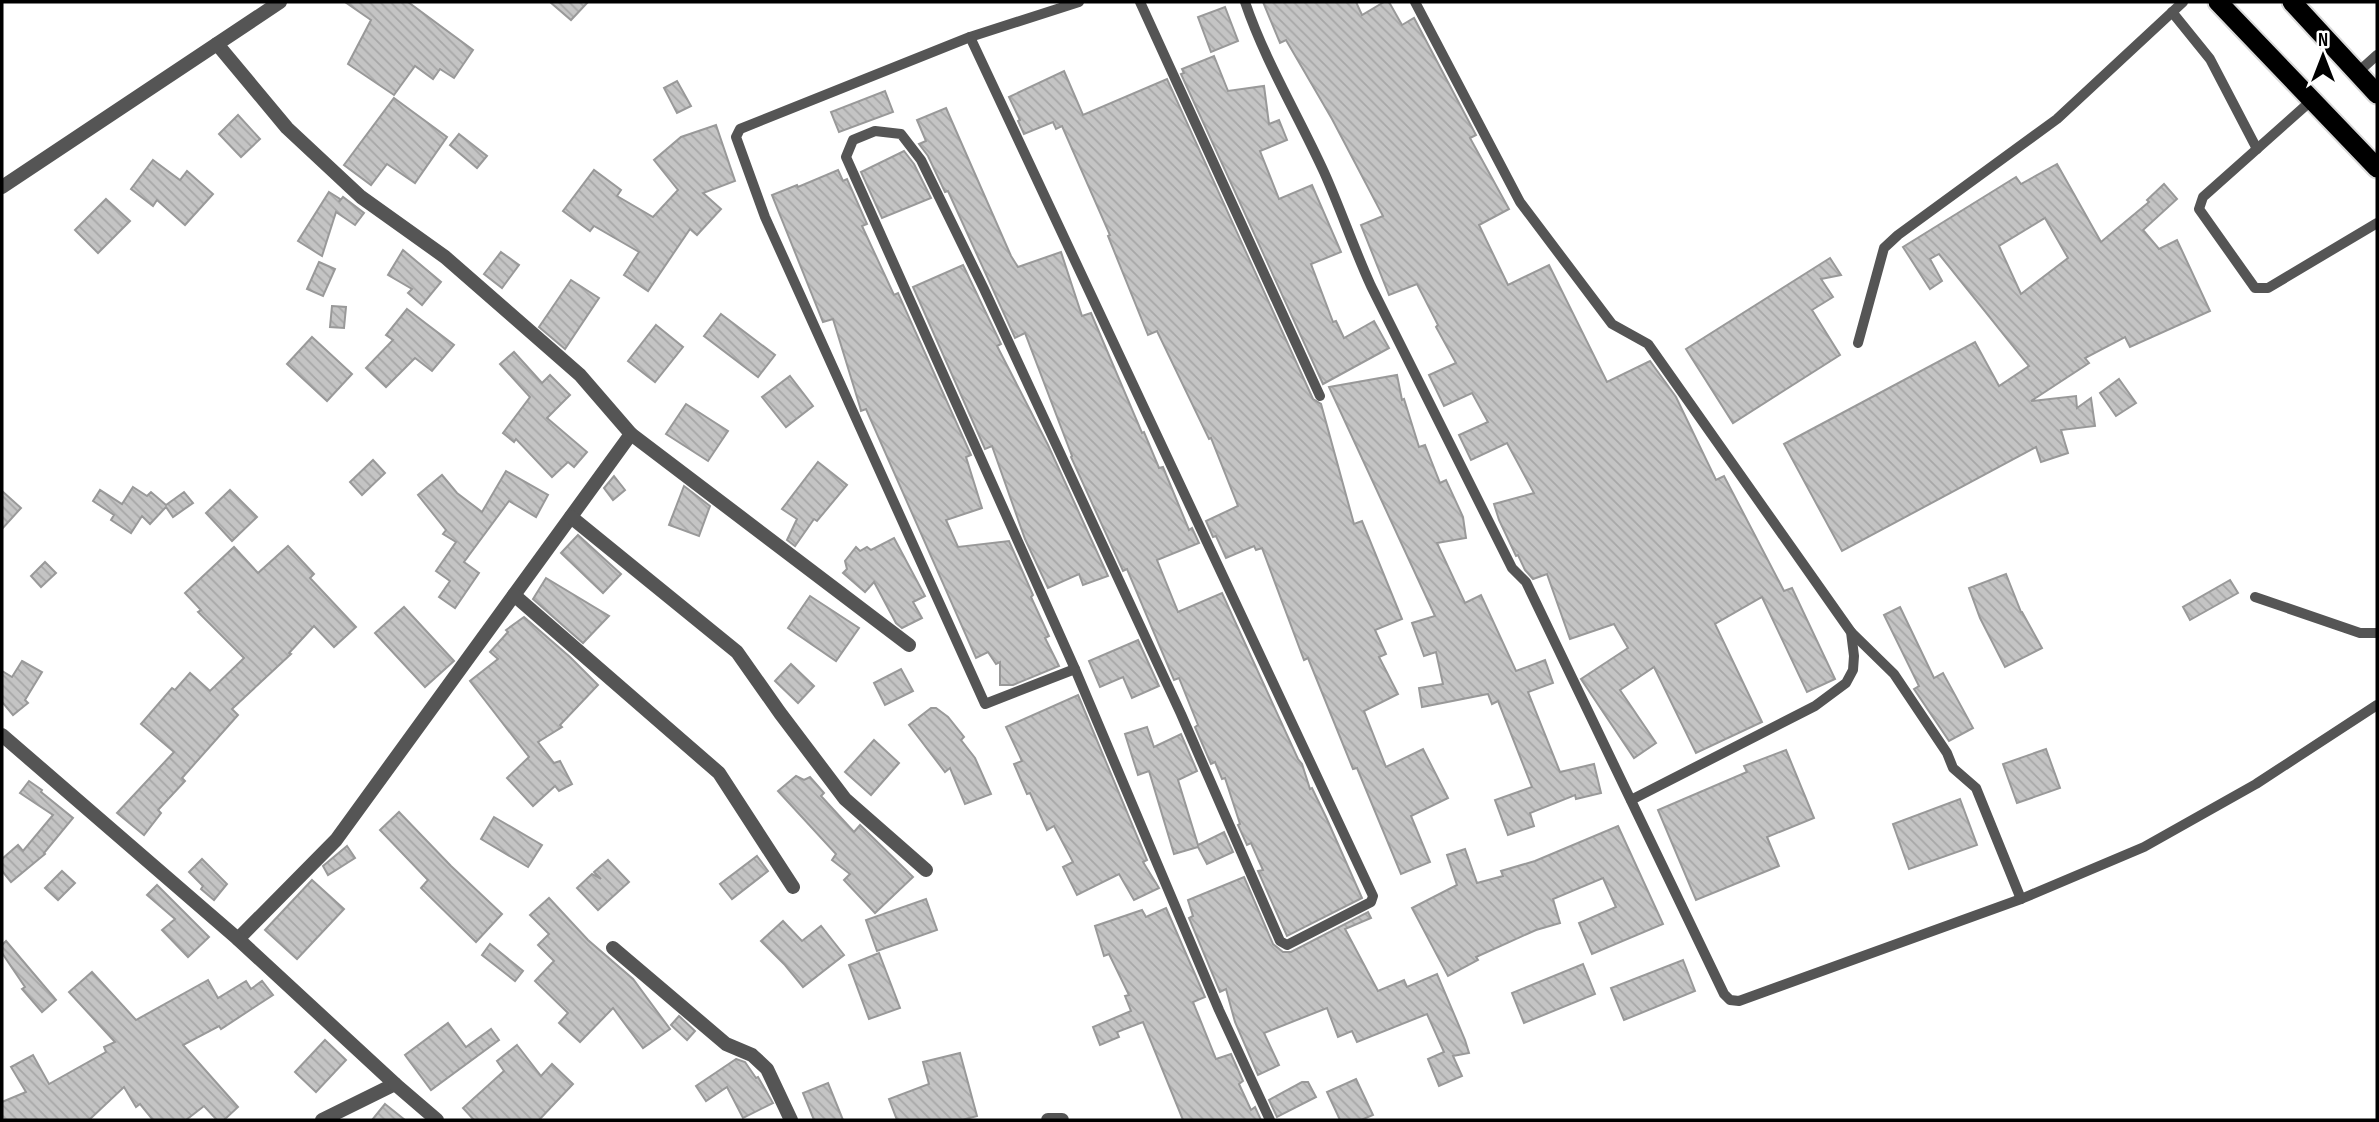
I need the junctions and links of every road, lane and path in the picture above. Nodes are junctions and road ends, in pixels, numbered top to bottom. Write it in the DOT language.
graph roads {
  1 [pos="280,2"];
  2 [pos="1079,2"];
  3 [pos="1140,2"];
  4 [pos="1245,2"];
  5 [pos="1415,2"];
  6 [pos="2183,2"];
  7 [pos="2218,2"];
  8 [pos="2292,2"];
  9 [pos="2172,12"];
  10 [pos="970,37"];
  11 [pos="217,44"];
  12 [pos="2377,55"];
  13 [pos="2357,73"];
  14 [pos="2377,94"];
  15 [pos="2312,100"];
  16 [pos="2257,149"];
  17 [pos="2377,168"];
  18 [pos="2,187"];
  19 [pos="2377,223"];
  20 [pos="1858,343"];
  21 [pos="1320,396"];
  22 [pos="631,434"];
  23 [pos="571,517"];
  24 [pos="514,595"];
  25 [pos="2255,597"];
  26 [pos="1851,632"];
  27 [pos="2377,634"];
  28 [pos="909,645"];
  29 [pos="1074,669"];
  30 [pos="2377,705"];
  31 [pos="2,735"];
  32 [pos="1631,800"];
  33 [pos="926,870"];
  34 [pos="793,887"];
  35 [pos="2021,900"];
  36 [pos="238,939"];
  37 [pos="613,948"];
  38 [pos="395,1084"];
  39 [pos="323,1120"];
  40 [pos="437,1120"];
  41 [pos="791,1120"];
  42 [pos="1048,1120"];
  43 [pos="1062,1120"];
  44 [pos="1270,1120"];
  1 -- 11 [label="street"];
  2 -- 10 [label="lane"];
  3 -- 21 [label="lane"];
  4 -- 32 [label="lane"];
  5 -- 26 [label="lane"];
  6 -- 9 [label="lane"];
  7 -- 15 [label="highway"];
  8 -- 13 [label="highway"];
  9 -- 16 [label="lane"];
  9 -- 20 [label="lane"];
  10 -- 29 [label="lane"];
  10 -- 29 [label="lane"];
  11 -- 18 [label="street"];
  11 -- 22 [label="street"];
  12 -- 13 [label="lane"];
  13 -- 14 [label="highway"];
  15 -- 16 [label="lane"];
  15 -- 17 [label="highway"];
  16 -- 19 [label="lane"];
  22 -- 23 [label="street"];
  22 -- 28 [label="street"];
  23 -- 24 [label="street"];
  23 -- 33 [label="street"];
  24 -- 34 [label="street"];
  24 -- 36 [label="street"];
  25 -- 27 [label="lane"];
  26 -- 32 [label="lane"];
  26 -- 35 [label="lane"];
  29 -- 44 [label="lane"];
  30 -- 35 [label="lane"];
  31 -- 36 [label="street"];
  32 -- 35 [label="lane"];
  36 -- 38 [label="street"];
  37 -- 41 [label="street"];
  38 -- 39 [label="street"];
  38 -- 40 [label="street"];
  42 -- 43 [label="street"];
}
